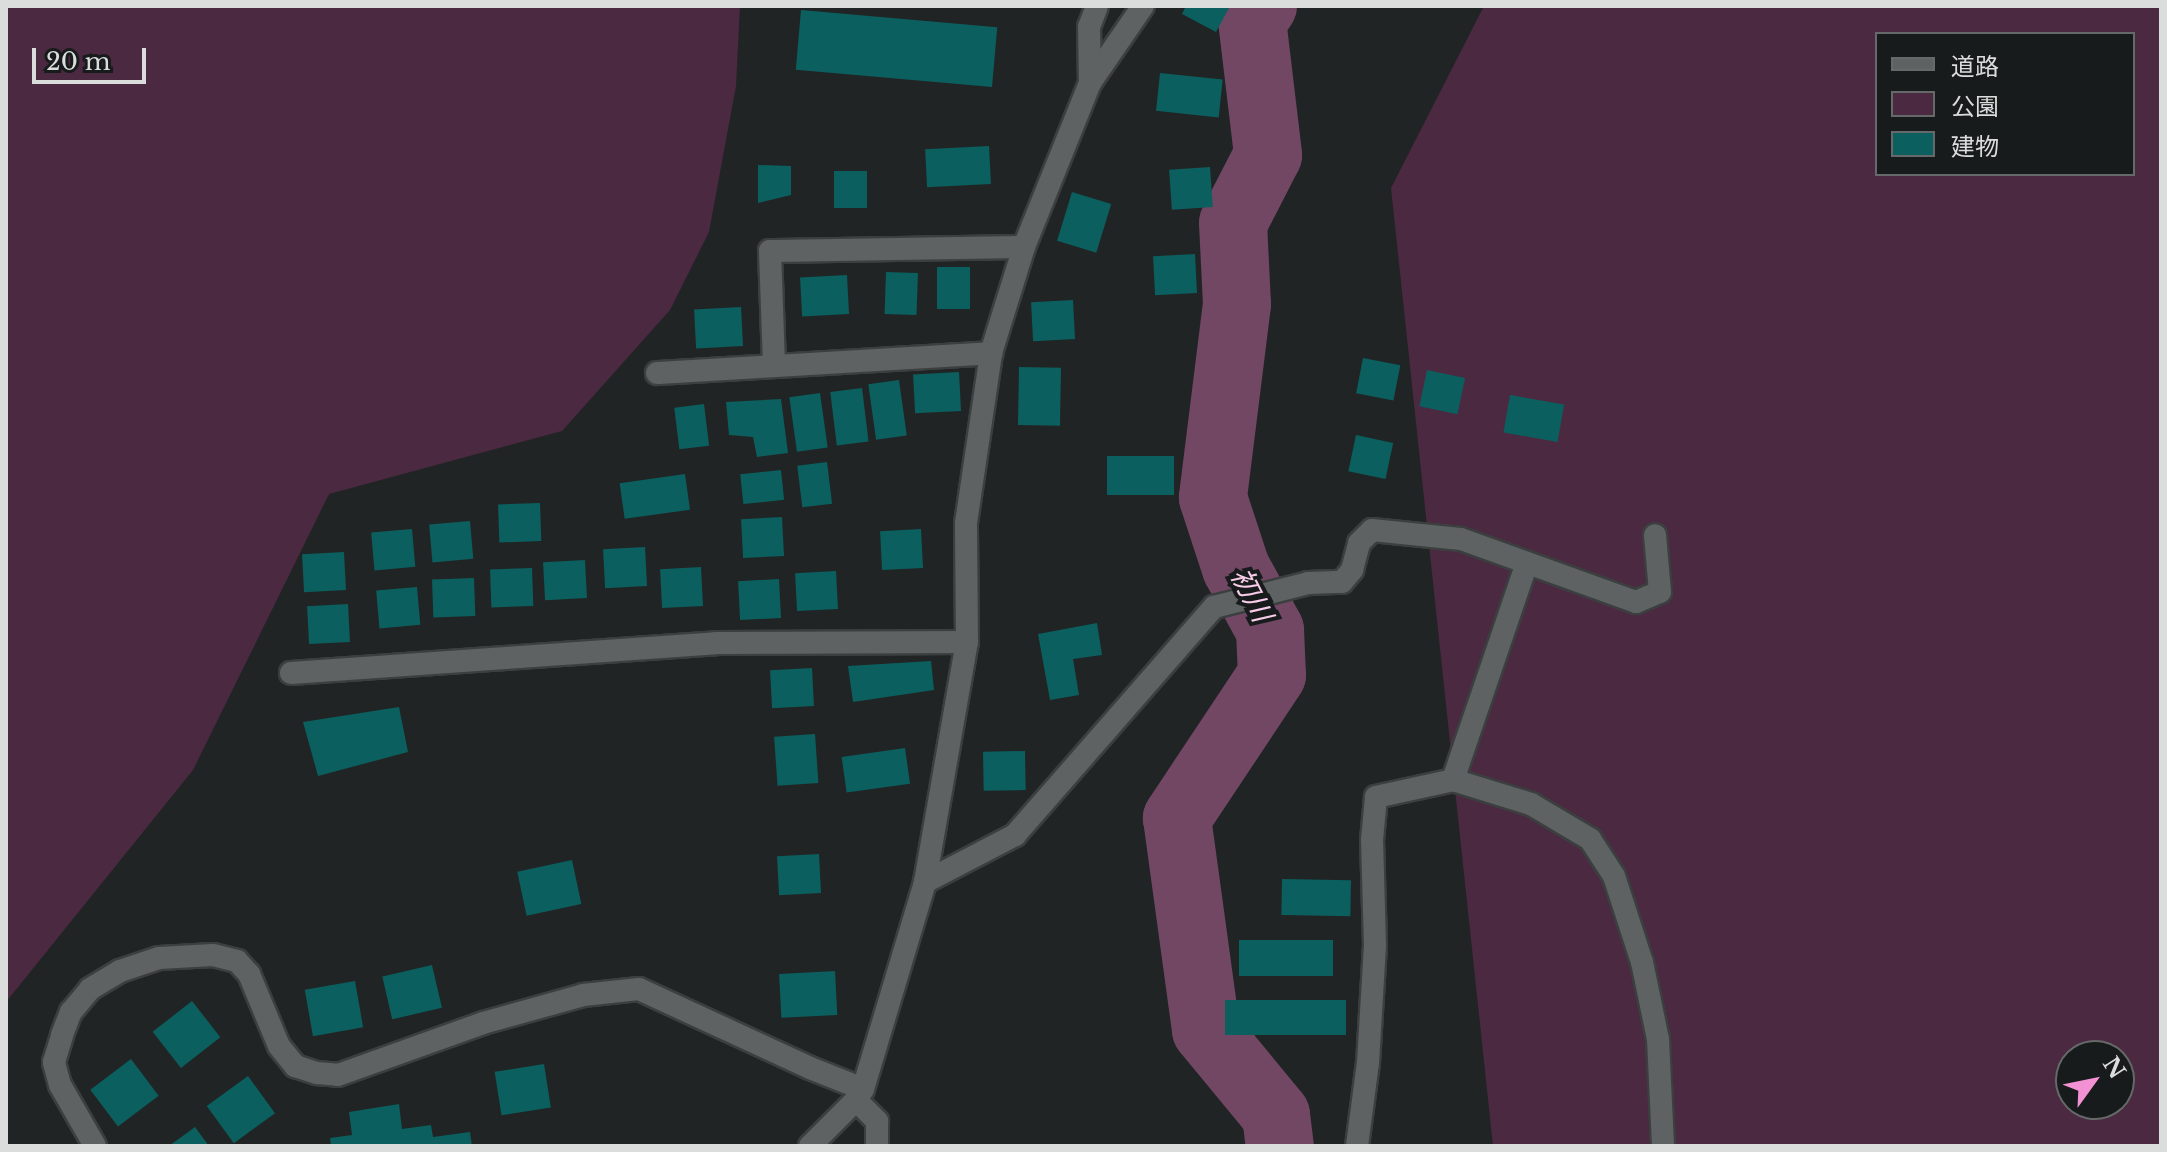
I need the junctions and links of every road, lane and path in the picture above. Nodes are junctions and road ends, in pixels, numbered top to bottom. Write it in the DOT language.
graph roads {
  1 [pos="1097,6"];
  2 [pos="1143,6"];
  3 [pos="1090,83"];
  4 [pos="1024,247"];
  5 [pos="991,353"];
  6 [pos="774,365"];
  7 [pos="657,373"];
  8 [pos="1655,535"];
  9 [pos="1526,565"];
  10 [pos="967,642"];
  11 [pos="291,673"];
  12 [pos="1453,780"];
  13 [pos="925,882"];
  14 [pos="860,1094"];
  15 [pos="95,1146"];
  16 [pos="810,1146"];
  17 [pos="877,1146"];
  18 [pos="1357,1146"];
  19 [pos="1663,1146"];
  1 -- 3 [label="street"];
  2 -- 3 [label="street"];
  3 -- 4 [label="street"];
  4 -- 5 [label="street"];
  4 -- 6 [label="street"];
  5 -- 6 [label="street"];
  5 -- 10 [label="street"];
  6 -- 7 [label="street"];
  8 -- 9 [label="street"];
  9 -- 12 [label="street"];
  9 -- 13 [label="street"];
  10 -- 11 [label="street"];
  10 -- 13 [label="street"];
  12 -- 18 [label="street"];
  12 -- 19 [label="street"];
  13 -- 14 [label="street"];
  14 -- 15 [label="street"];
  14 -- 16 [label="street"];
  14 -- 17 [label="street"];
}
